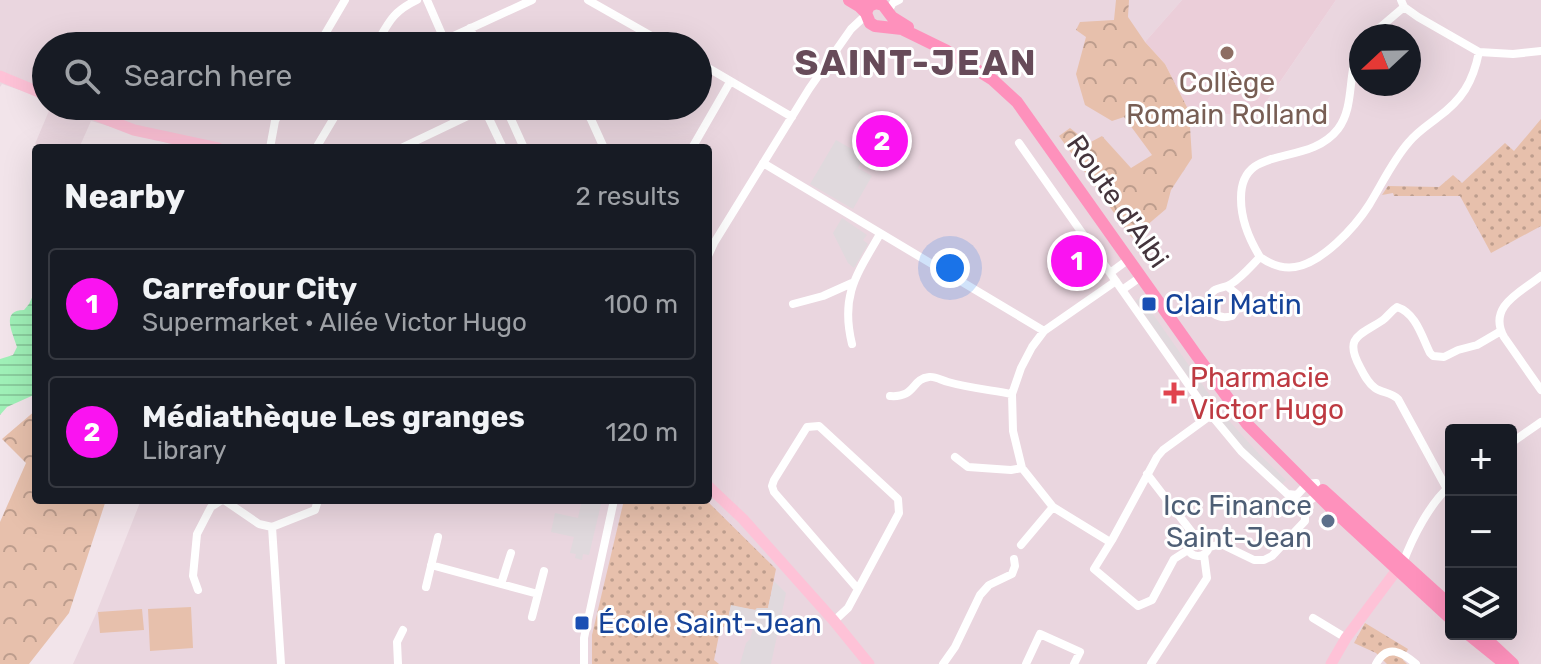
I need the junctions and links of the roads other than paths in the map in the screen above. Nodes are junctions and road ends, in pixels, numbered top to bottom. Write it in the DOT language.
graph roads {
  1 [pos="345,0"];
  2 [pos="417,0"];
  3 [pos="427,0"];
  4 [pos="532,0"];
  5 [pos="588,0"];
  6 [pos="849,0"];
  7 [pos="899,0"];
  8 [pos="1402,4"];
  9 [pos="876,11"];
  10 [pos="1382,24"];
  11 [pos="470,28"];
  12 [pos="326,32"];
  13 [pos="383,32"];
  14 [pos="441,32"];
  15 [pos="464,32"];
  16 [pos="472,32"];
  17 [pos="644,32"];
  18 [pos="1541,51"];
  19 [pos="1479,52"];
  20 [pos="712,71"];
  21 [pos="0,76"];
  22 [pos="730,82"];
  23 [pos="32,89"];
  24 [pos="1349,94"];
  25 [pos="712,113"];
  26 [pos="792,117"];
  27 [pos="108,120"];
  28 [pos="275,120"];
  29 [pos="333,120"];
  30 [pos="464,120"];
  31 [pos="491,120"];
  32 [pos="511,120"];
  33 [pos="591,120"];
  34 [pos="708,120"];
  35 [pos="1019,143"];
  36 [pos="199,144"];
  37 [pos="271,144"];
  38 [pos="318,144"];
  39 [pos="422,144"];
  40 [pos="501,144"];
  41 [pos="522,144"];
  42 [pos="602,144"];
  43 [pos="694,144"];
  44 [pos="763,163"];
  45 [pos="880,234"];
  46 [pos="712,247"];
  47 [pos="1260,257"];
  48 [pos="1129,259"];
  49 [pos="1110,273"];
  50 [pos="1142,276"];
  51 [pos="1541,276"];
  52 [pos="1116,281"];
  53 [pos="852,283"];
  54 [pos="1228,287"];
  55 [pos="1122,290"];
  56 [pos="793,304"];
  57 [pos="1044,331"];
  58 [pos="1501,331"];
  59 [pos="852,344"];
  60 [pos="1541,390"];
  61 [pos="1012,394"];
  62 [pos="890,396"];
  63 [pos="1211,415"];
  64 [pos="1541,422"];
  65 [pos="1517,439"];
  66 [pos="955,457"];
  67 [pos="1022,468"];
  68 [pos="1147,474"];
  69 [pos="1445,480"];
  70 [pos="1314,487"];
  71 [pos="712,490"];
  72 [pos="1445,492"];
  73 [pos="1293,495"];
  74 [pos="216,504"];
  75 [pos="229,504"];
  76 [pos="317,504"];
  77 [pos="613,504"];
  78 [pos="1303,505"];
  79 [pos="1053,507"];
  80 [pos="272,527"];
  81 [pos="1194,535"];
  82 [pos="438,537"];
  83 [pos="1110,542"];
  84 [pos="1021,545"];
  85 [pos="1188,550"];
  86 [pos="1207,551"];
  87 [pos="511,553"];
  88 [pos="1014,559"];
  89 [pos="431,565"];
  90 [pos="1400,566"];
  91 [pos="544,571"];
  92 [pos="501,584"];
  93 [pos="426,587"];
  94 [pos="857,588"];
  95 [pos="198,590"];
  96 [pos="538,594"];
  97 [pos="1445,601"];
  98 [pos="1445,613"];
  99 [pos="532,617"];
  100 [pos="1313,618"];
  101 [pos="834,621"];
  102 [pos="403,630"];
  103 [pos="1346,638"];
  104 [pos="1475,640"];
  105 [pos="1487,640"];
  106 [pos="281,664"];
  107 [pos="398,664"];
  108 [pos="584,664"];
  109 [pos="869,664"];
  110 [pos="943,664"];
  111 [pos="1026,664"];
  112 [pos="1074,664"];
  113 [pos="1151,664"];
  114 [pos="1331,664"];
  115 [pos="1376,664"];
  116 [pos="1416,664"];
  117 [pos="1505,664"];
  118 [pos="1513,664"];
  1 -- 12 [label="street"];
  2 -- 13 [label="street"];
  3 -- 14 [label="street"];
  4 -- 11 [label="street"];
  5 -- 17 [label="street"];
  6 -- 9 [label="main road, Route d'Albi"];
  7 -- 9 [label="street"];
  8 -- 10 [label="street"];
  8 -- 19 [label="street"];
  9 -- 26 [label="street"];
  9 -- 48 [label="main road, Route d'Albi"];
  11 -- 15 [label="street"];
  11 -- 16 [label="street"];
  18 -- 19 [label="street"];
  19 -- 47 [label="street"];
  20 -- 22 [label="street"];
  21 -- 23 [label="street"];
  22 -- 25 [label="street"];
  22 -- 26 [label="street"];
  24 -- 47 [label="street"];
  26 -- 44 [label="street"];
  27 -- 36 [label="street"];
  28 -- 37 [label="street"];
  29 -- 38 [label="street"];
  30 -- 39 [label="street"];
  31 -- 40 [label="street"];
  32 -- 41 [label="street"];
  33 -- 42 [label="street"];
  34 -- 43 [label="street"];
  35 -- 49 [label="street"];
  44 -- 45 [label="street"];
  44 -- 46 [label="street"];
  45 -- 53 [label="street"];
  45 -- 57 [label="street"];
  47 -- 54 [label="street"];
  48 -- 49 [label="street"];
  48 -- 50 [label="main road, Route d'Albi"];
  49 -- 52 [label="street"];
  50 -- 55 [label="street"];
  50 -- 70 [label="main road, Route d'Albi"];
  51 -- 58 [label="street"];
  52 -- 55 [label="street"];
  52 -- 57 [label="street"];
  53 -- 56 [label="street"];
  53 -- 59 [label="street"];
  55 -- 63 [label="street"];
  57 -- 61 [label="street"];
  58 -- 60 [label="street"];
  58 -- 69 [label="street"];
  61 -- 62 [label="street"];
  61 -- 67 [label="street"];
  63 -- 68 [label="street"];
  63 -- 73 [label="street"];
  64 -- 65 [label="street"];
  66 -- 67 [label="street"];
  67 -- 79 [label="street"];
  68 -- 81 [label="street"];
  68 -- 83 [label="street"];
  70 -- 73 [label="street"];
  70 -- 78 [label="street"];
  70 -- 90 [label="main road, Route d'Albi"];
  71 -- 101 [label="street"];
  72 -- 90 [label="street"];
  73 -- 78 [label="street"];
  74 -- 95 [label="street"];
  75 -- 80 [label="street"];
  76 -- 80 [label="street"];
  77 -- 108 [label="street"];
  78 -- 86 [label="street"];
  79 -- 83 [label="street"];
  79 -- 84 [label="street"];
  80 -- 106 [label="street"];
  81 -- 85 [label="street"];
  81 -- 86 [label="street"];
  82 -- 89 [label="street"];
  83 -- 85 [label="street"];
  85 -- 86 [label="street"];
  86 -- 113 [label="street"];
  87 -- 92 [label="street"];
  88 -- 110 [label="street"];
  89 -- 92 [label="street"];
  89 -- 93 [label="street"];
  90 -- 97 [label="main road, Route d'Albi"];
  90 -- 98 [label="main road, Route d'Albi"];
  90 -- 103 [label="street"];
  91 -- 96 [label="street"];
  92 -- 96 [label="street"];
  94 -- 94 [label="street"];
  94 -- 101 [label="street"];
  96 -- 99 [label="street"];
  100 -- 103 [label="street"];
  101 -- 109 [label="street"];
  102 -- 107 [label="street"];
  103 -- 114 [label="street"];
  104 -- 117 [label="main road"];
  105 -- 118 [label="main road"];
  111 -- 112 [label="street"];
  115 -- 116 [label="street"];
}
